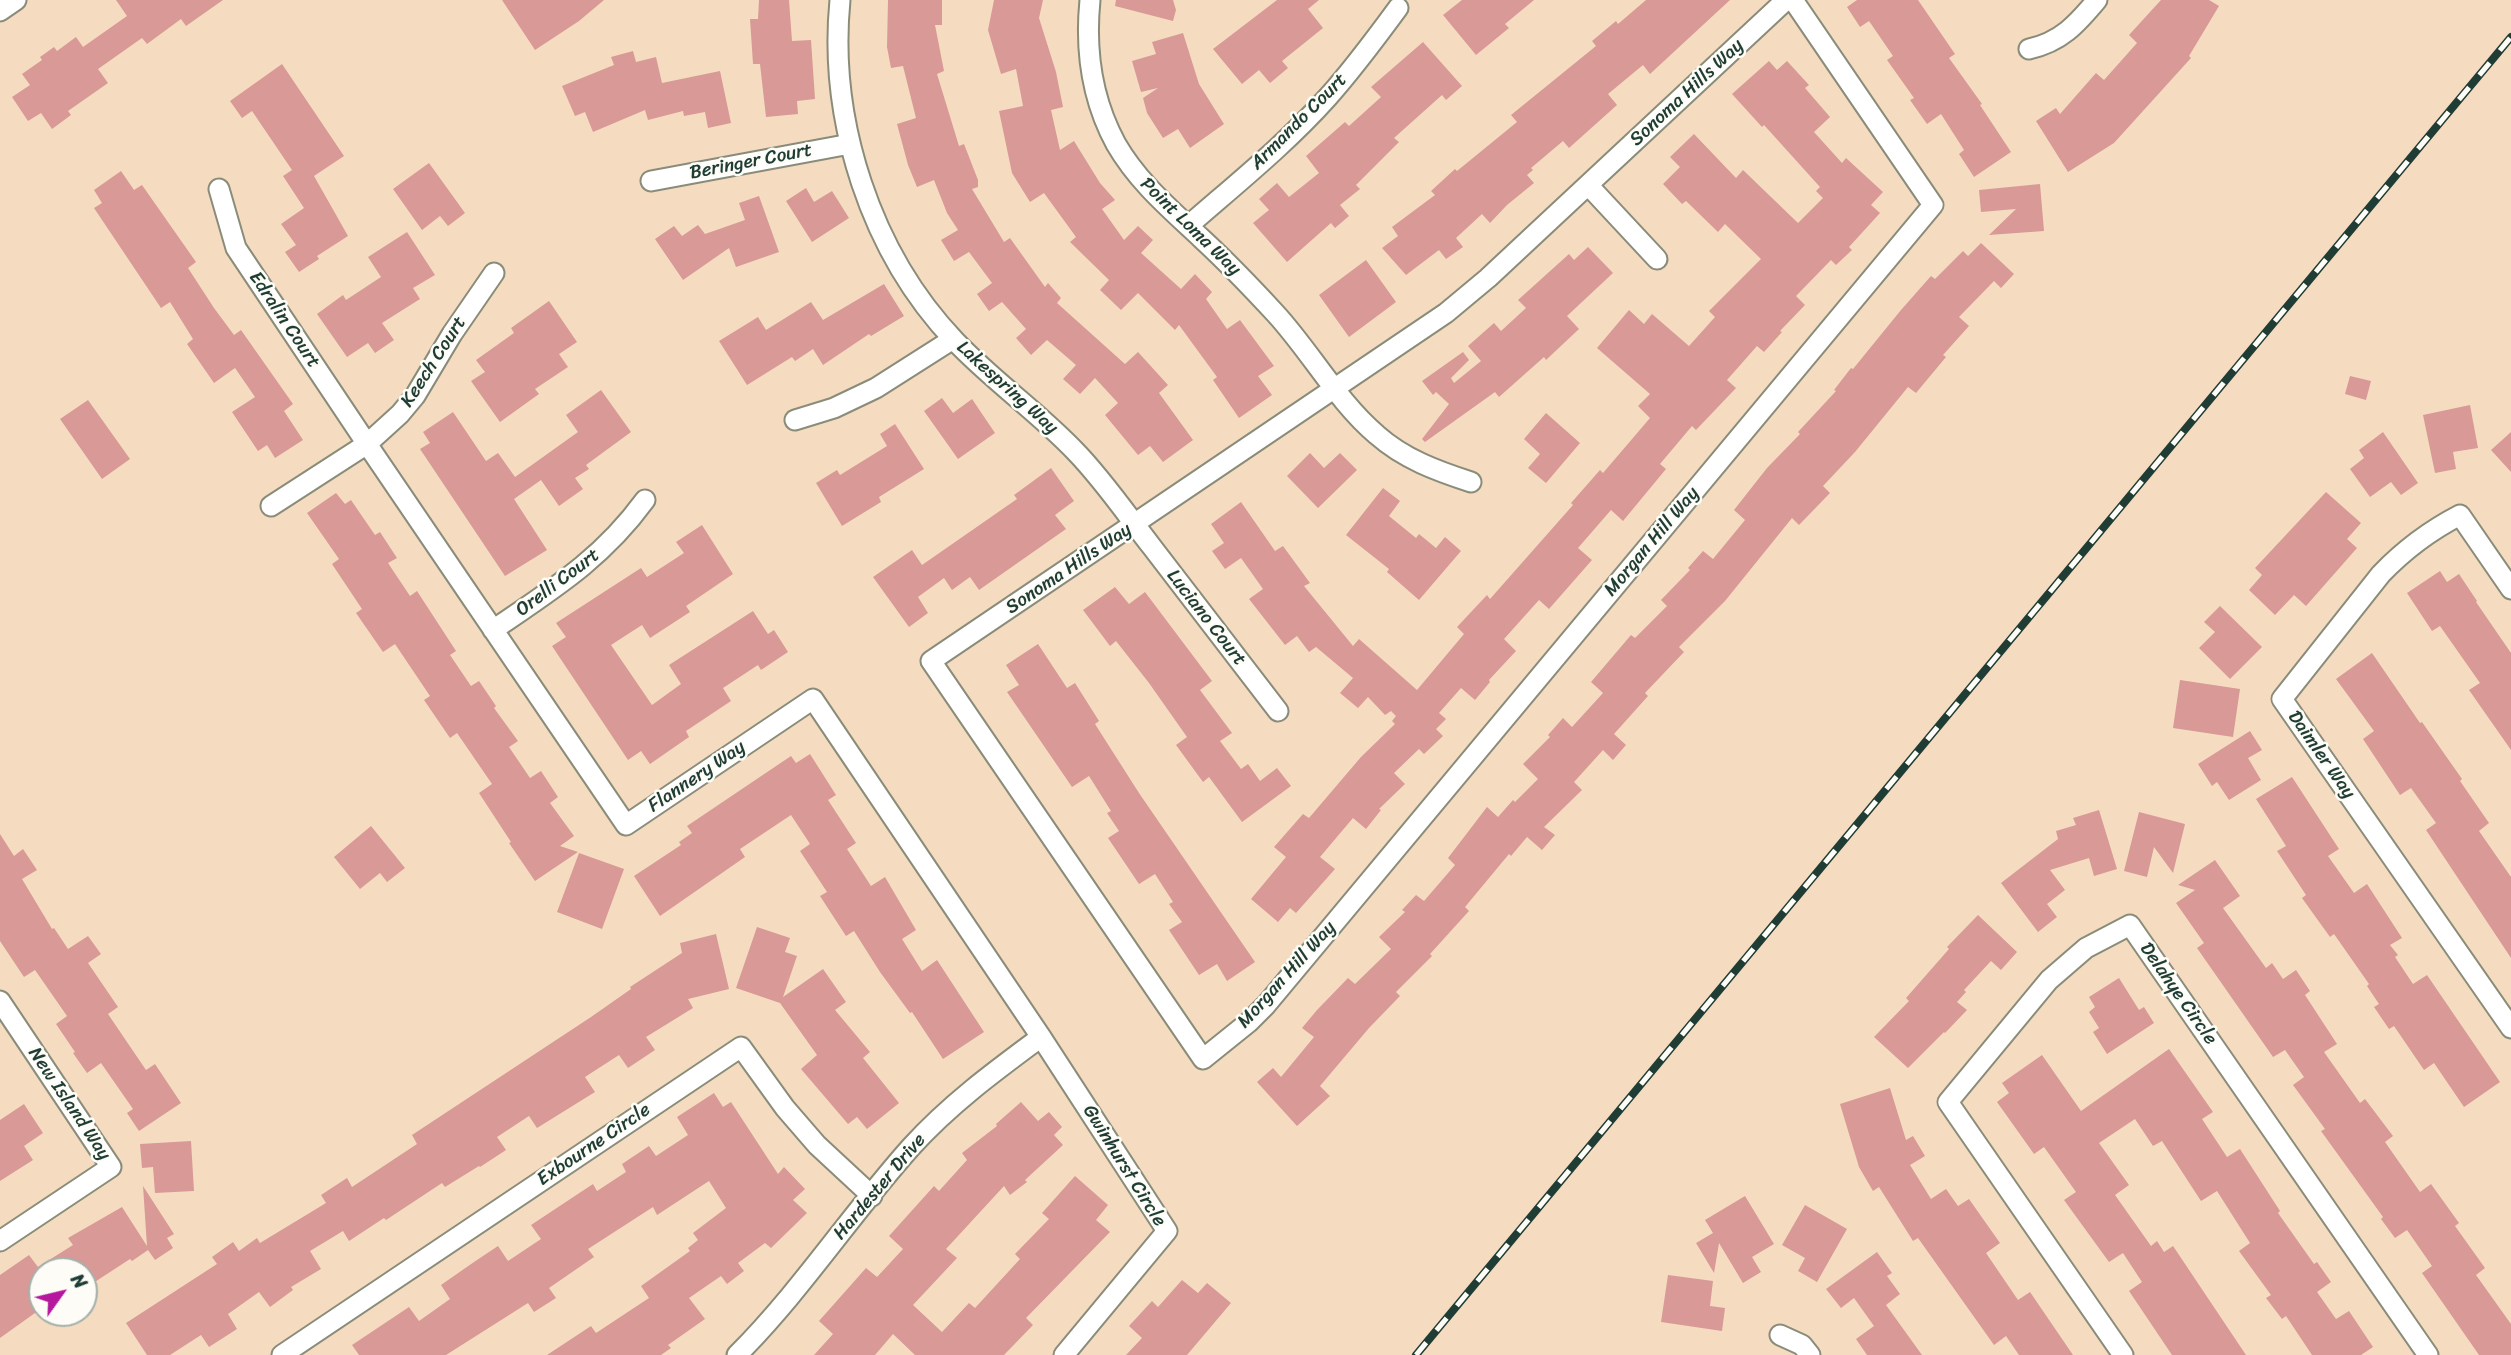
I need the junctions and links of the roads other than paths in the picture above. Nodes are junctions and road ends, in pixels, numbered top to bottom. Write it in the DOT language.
graph roads {
  1 [pos="16,0"];
  2 [pos="840,0"];
  3 [pos="1090,0"];
  4 [pos="1786,0"];
  5 [pos="1793,0"];
  6 [pos="2097,0"];
  7 [pos="1398,8"];
  8 [pos="0,11"];
  9 [pos="2029,49"];
  10 [pos="850,144"];
  11 [pos="651,181"];
  12 [pos="1588,185"];
  13 [pos="219,189"];
  14 [pos="1188,226"];
  15 [pos="1657,259"];
  16 [pos="494,273"];
  17 [pos="953,339"];
  18 [pos="1335,389"];
  19 [pos="795,420"];
  20 [pos="366,444"];
  21 [pos="1471,482"];
  22 [pos="645,500"];
  23 [pos="271,506"];
  24 [pos="1134,525"];
  25 [pos="2511,589"];
  26 [pos="493,630"];
  27 [pos="1278,711"];
  28 [pos="0,1001"];
  29 [pos="2511,1028"];
  30 [pos="1041,1037"];
  31 [pos="1203,1059"];
  32 [pos="872,1196"];
  33 [pos="0,1241"];
  34 [pos="1780,1335"];
  35 [pos="282,1355"];
  36 [pos="737,1355"];
  37 [pos="1064,1355"];
  38 [pos="1810,1355"];
  39 [pos="2123,1355"];
  40 [pos="2428,1355"];
  1 -- 8 [label="street"];
  2 -- 10 [label="street, Lakespring Way"];
  3 -- 14 [label="street, Point Loma Way"];
  4 -- 12 [label="street, Sonoma Hills Way"];
  5 -- 31 [label="street, Morgan Hill Way"];
  6 -- 9 [label="street"];
  7 -- 14 [label="street, Armando Court"];
  10 -- 11 [label="street, Beringer Court"];
  10 -- 17 [label="street, Lakespring Way"];
  12 -- 15 [label="street"];
  12 -- 18 [label="street, Sonoma Hills Way"];
  13 -- 20 [label="street, Edralin Court"];
  14 -- 18 [label="street, Point Loma Way"];
  16 -- 20 [label="street, Keech Court"];
  17 -- 19 [label="street"];
  17 -- 24 [label="street, Lakespring Way"];
  18 -- 21 [label="street, Point Loma Way"];
  18 -- 24 [label="street, Sonoma Hills Way"];
  20 -- 23 [label="street, Keech Court"];
  20 -- 26 [label="street, Flannery Way"];
  22 -- 26 [label="street, Orelli Court"];
  24 -- 27 [label="street, Luciano Court"];
  24 -- 31 [label="street, Sonoma Hills Way"];
  25 -- 29 [label="street, Daimler Way"];
  26 -- 30 [label="street, Flannery Way"];
  28 -- 33 [label="street, New Island Way"];
  30 -- 32 [label="street, Hardester Drive"];
  30 -- 37 [label="street, Gwinhurst Circle"];
  32 -- 35 [label="street, Exbourne Circle"];
  32 -- 36 [label="street, Hardester Drive"];
  34 -- 38 [label="street"];
  39 -- 40 [label="street, Delahye Circle"];
}
